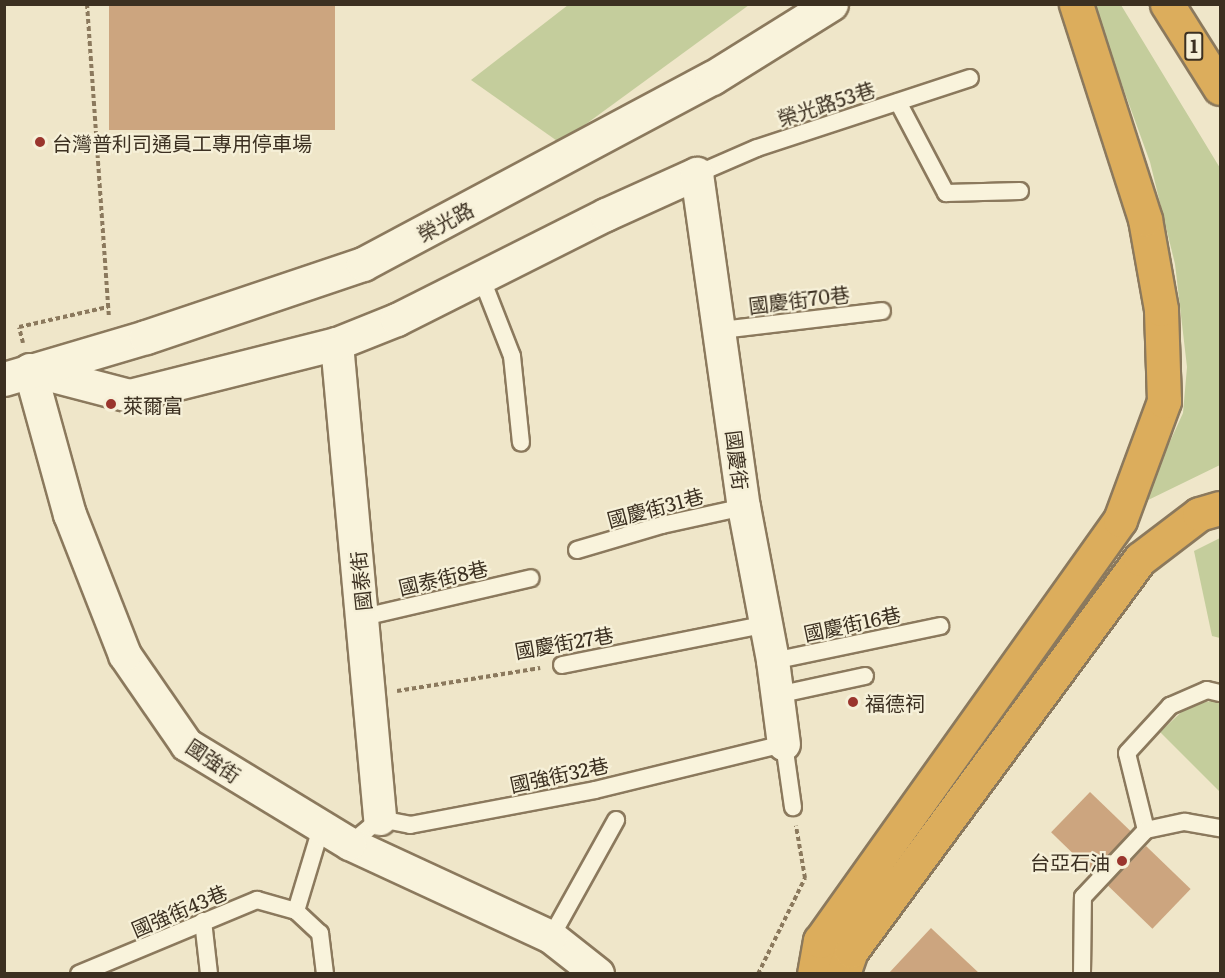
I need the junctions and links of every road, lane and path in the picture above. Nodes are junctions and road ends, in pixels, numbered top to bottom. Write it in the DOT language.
graph roads {
  1 [pos="87,4"];
  2 [pos="831,4"];
  3 [pos="1076,4"];
  4 [pos="1167,4"];
  5 [pos="970,78"];
  6 [pos="1221,88"];
  7 [pos="898,102"];
  8 [pos="697,174"];
  9 [pos="1020,191"];
  10 [pos="481,277"];
  11 [pos="108,307"];
  12 [pos="882,311"];
  13 [pos="721,330"];
  14 [pos="337,344"];
  15 [pos="111,347"];
  16 [pos="17,375"];
  17 [pos="520,443"];
  18 [pos="744,507"];
  19 [pos="1221,508"];
  20 [pos="577,550"];
  21 [pos="531,578"];
  22 [pos="364,617"];
  23 [pos="764,625"];
  24 [pos="940,626"];
  25 [pos="773,661"];
  26 [pos="562,665"];
  27 [pos="865,676"];
  28 [pos="1221,693"];
  29 [pos="777,695"];
  30 [pos="370,696"];
  31 [pos="784,744"];
  32 [pos="793,807"];
  33 [pos="380,819"];
  34 [pos="616,820"];
  35 [pos="321,828"];
  36 [pos="1221,828"];
  37 [pos="1146,830"];
  38 [pos="350,844"];
  39 [pos="296,911"];
  40 [pos="203,921"];
  41 [pos="550,937"];
  42 [pos="100,970"];
  43 [pos="79,974"];
  44 [pos="209,974"];
  45 [pos="325,974"];
  46 [pos="598,974"];
  47 [pos="758,974"];
  48 [pos="814,974"];
  49 [pos="843,974"];
  50 [pos="1082,974"];
  1 -- 11 [label="path"];
  2 -- 15 [label="street, 榮光路"];
  3 -- 48 [label="highway"];
  4 -- 6 [label="highway, 1"];
  5 -- 7 [label="lane, 榮光路53巷"];
  7 -- 8 [label="lane, 榮光路53巷"];
  7 -- 9 [label="lane"];
  8 -- 10 [label="street"];
  8 -- 13 [label="street, 國慶街"];
  10 -- 14 [label="street"];
  10 -- 17 [label="lane"];
  11 -- 15 [label="path"];
  11 -- 16 [label="path"];
  12 -- 13 [label="lane, 國慶街70巷"];
  13 -- 18 [label="street, 國慶街"];
  14 -- 16 [label="street"];
  14 -- 22 [label="street, 國泰街"];
  15 -- 16 [label="street, 榮光路"];
  16 -- 35 [label="street, 國強街"];
  18 -- 20 [label="lane, 國慶街31巷"];
  18 -- 23 [label="street, 國慶街"];
  19 -- 49 [label="highway"];
  21 -- 22 [label="lane, 國泰街8巷"];
  22 -- 30 [label="street, 國泰街"];
  23 -- 25 [label="street, 國慶街"];
  23 -- 26 [label="lane, 國慶街27巷"];
  24 -- 25 [label="lane, 國慶街16巷"];
  25 -- 29 [label="street, 國慶街"];
  26 -- 30 [label="path, 國慶街27巷"];
  27 -- 29 [label="lane"];
  28 -- 37 [label="lane"];
  29 -- 31 [label="street, 國慶街"];
  30 -- 33 [label="street, 國泰街"];
  31 -- 32 [label="lane"];
  31 -- 33 [label="lane, 國強街32巷"];
  32 -- 47 [label="path"];
  33 -- 38 [label="lane"];
  34 -- 41 [label="lane"];
  35 -- 38 [label="street, 國強街"];
  35 -- 39 [label="lane"];
  36 -- 37 [label="lane"];
  37 -- 50 [label="lane"];
  38 -- 41 [label="street, 國強街"];
  39 -- 40 [label="lane, 國強街43巷"];
  39 -- 45 [label="lane, 國強街43巷"];
  40 -- 42 [label="lane, 國強街43巷"];
  40 -- 44 [label="lane"];
  41 -- 46 [label="street, 國強街"];
  42 -- 43 [label="lane, 國強街43巷"];
}
